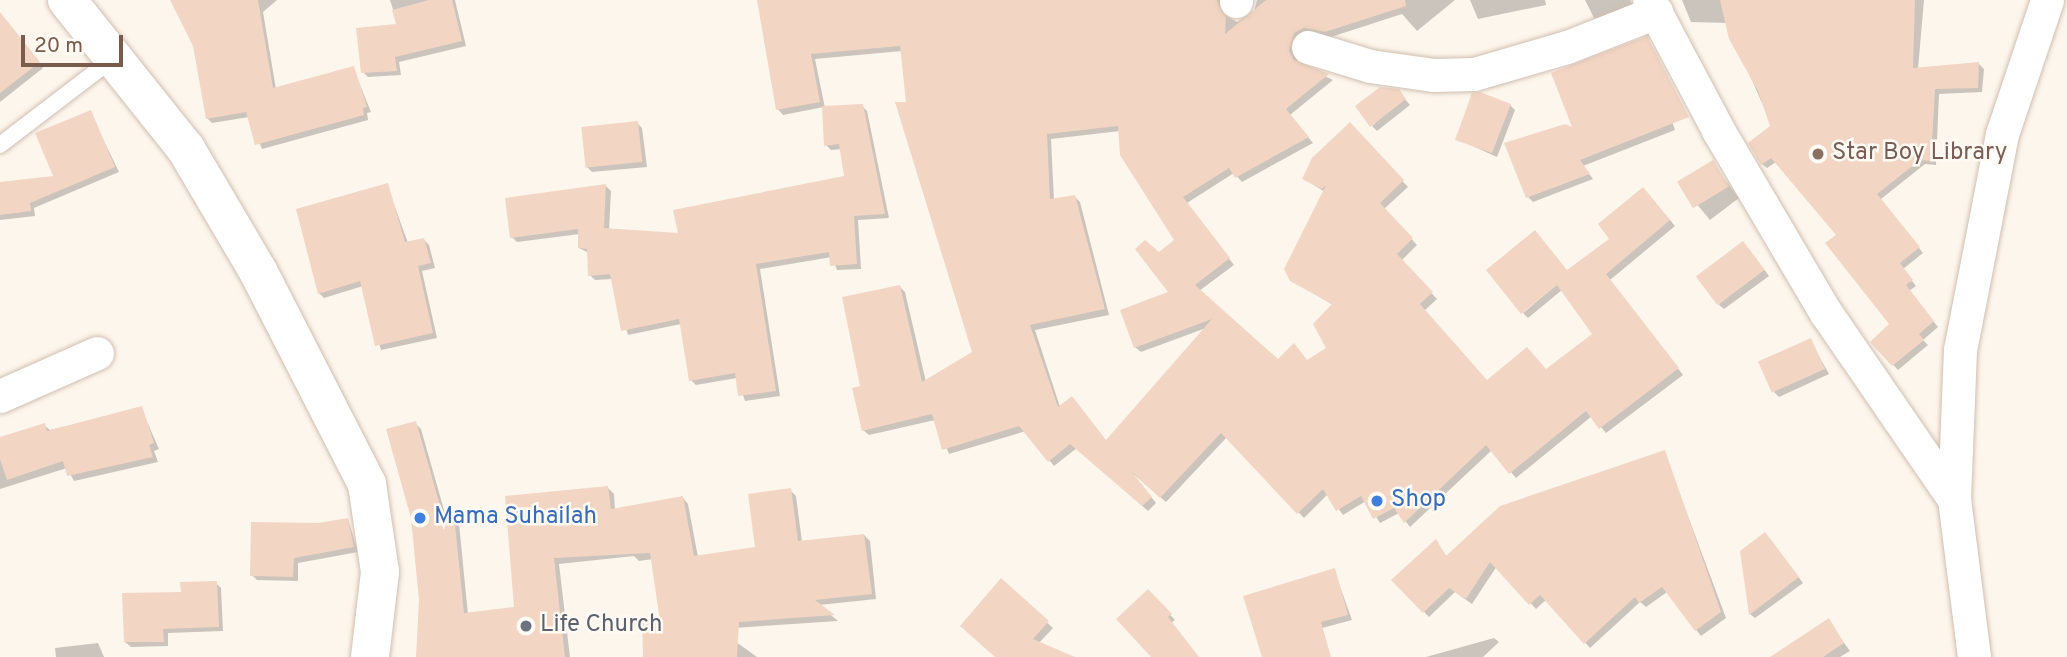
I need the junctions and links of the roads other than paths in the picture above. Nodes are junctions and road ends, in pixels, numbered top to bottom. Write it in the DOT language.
graph roads {
  1 [pos="66,0"];
  2 [pos="2047,0"];
  3 [pos="1652,6"];
  4 [pos="1308,47"];
  5 [pos="116,57"];
  6 [pos="0,145"];
  7 [pos="97,353"];
  8 [pos="0,396"];
  9 [pos="1954,499"];
  10 [pos="370,657"];
  11 [pos="1974,657"];
  1 -- 5 [label="street"];
  2 -- 9 [label="street"];
  3 -- 4 [label="street"];
  3 -- 9 [label="street"];
  5 -- 6 [label="lane"];
  5 -- 10 [label="street"];
  7 -- 8 [label="street"];
  9 -- 11 [label="street"];
}
